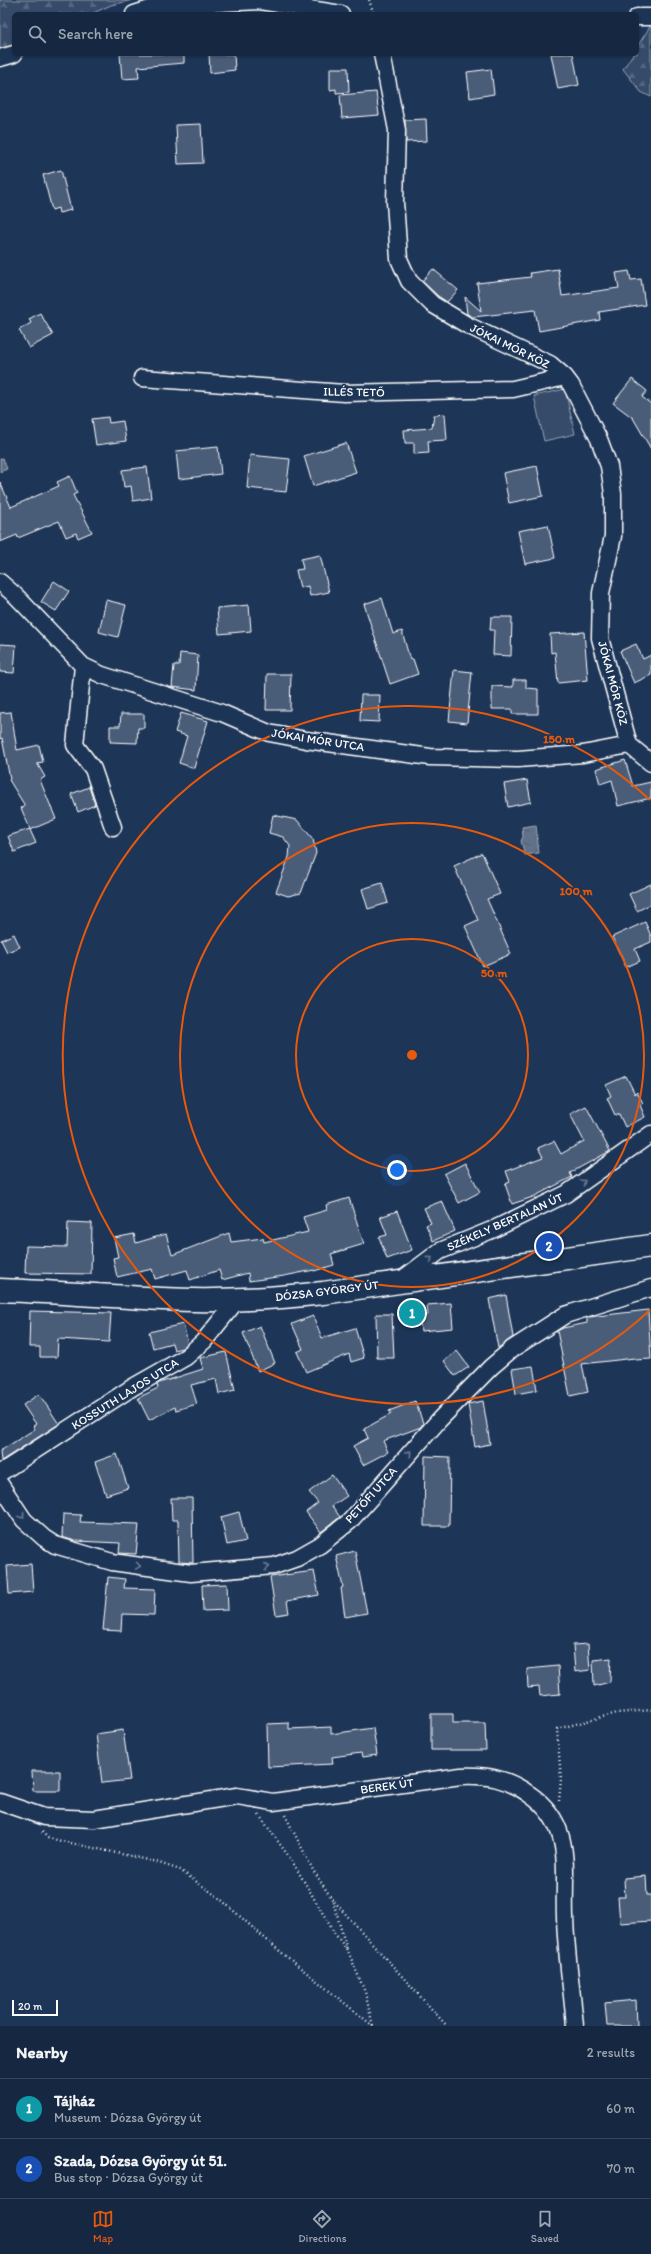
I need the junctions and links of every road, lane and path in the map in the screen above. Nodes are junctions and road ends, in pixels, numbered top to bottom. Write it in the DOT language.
graph roads {
  1 [pos="369,0"];
  2 [pos="140,12"];
  3 [pos="329,12"];
  4 [pos="373,12"];
  5 [pos="639,17"];
  6 [pos="651,17"];
  7 [pos="12,55"];
  8 [pos="382,56"];
  9 [pos="0,58"];
  10 [pos="565,377"];
  11 [pos="142,378"];
  12 [pos="0,582"];
  13 [pos="83,666"];
  14 [pos="629,745"];
  15 [pos="651,763"];
  16 [pos="113,827"];
  17 [pos="651,1134"];
  18 [pos="651,1246"];
  19 [pos="398,1282"];
  20 [pos="651,1288"];
  21 [pos="0,1290"];
  22 [pos="237,1300"];
  23 [pos="0,1472"];
  24 [pos="0,1484"];
  25 [pos="651,1710"];
  26 [pos="237,1796"];
  27 [pos="0,1802"];
  28 [pos="274,1802"];
  29 [pos="28,1812"];
  30 [pos="556,1820"];
  31 [pos="332,1898"];
  32 [pos="348,1951"];
  33 [pos="373,2026"];
  34 [pos="447,2026"];
  35 [pos="575,2026"];
  1 -- 4 [label="path"];
  2 -- 3 [label="street"];
  5 -- 6 [label="street"];
  7 -- 9 [label="street"];
  8 -- 10 [label="street, JÓKAI MÓR KÖZ"];
  10 -- 11 [label="street, ILLÉS TETŐ"];
  10 -- 14 [label="street, JÓKAI MÓR KÖZ"];
  12 -- 13 [label="street, JÓKAI MÓR UTCA"];
  13 -- 14 [label="street, JÓKAI MÓR UTCA"];
  13 -- 16 [label="street"];
  14 -- 15 [label="street"];
  19 -- 17 [label="street, SZÉKELY BERTALAN ÚT, one-way"];
  18 -- 19 [label="main road, DÓZSA GYÖRGY ÚT"];
  19 -- 22 [label="main road, DÓZSA GYÖRGY ÚT"];
  24 -- 20 [label="street, PETŐFI UTCA, one-way"];
  21 -- 22 [label="main road, DÓZSA GYÖRGY ÚT"];
  22 -- 23 [label="street, KOSSUTH LAJOS UTCA"];
  25 -- 30 [label="path"];
  26 -- 28 [label="street, BEREK ÚT"];
  26 -- 29 [label="street, BEREK ÚT"];
  26 -- 32 [label="path"];
  27 -- 29 [label="street, BEREK ÚT"];
  28 -- 30 [label="street, BEREK ÚT"];
  28 -- 31 [label="path"];
  29 -- 33 [label="path"];
  30 -- 35 [label="street, BEREK ÚT"];
  31 -- 32 [label="path"];
  31 -- 34 [label="path"];
  32 -- 33 [label="path"];
}
